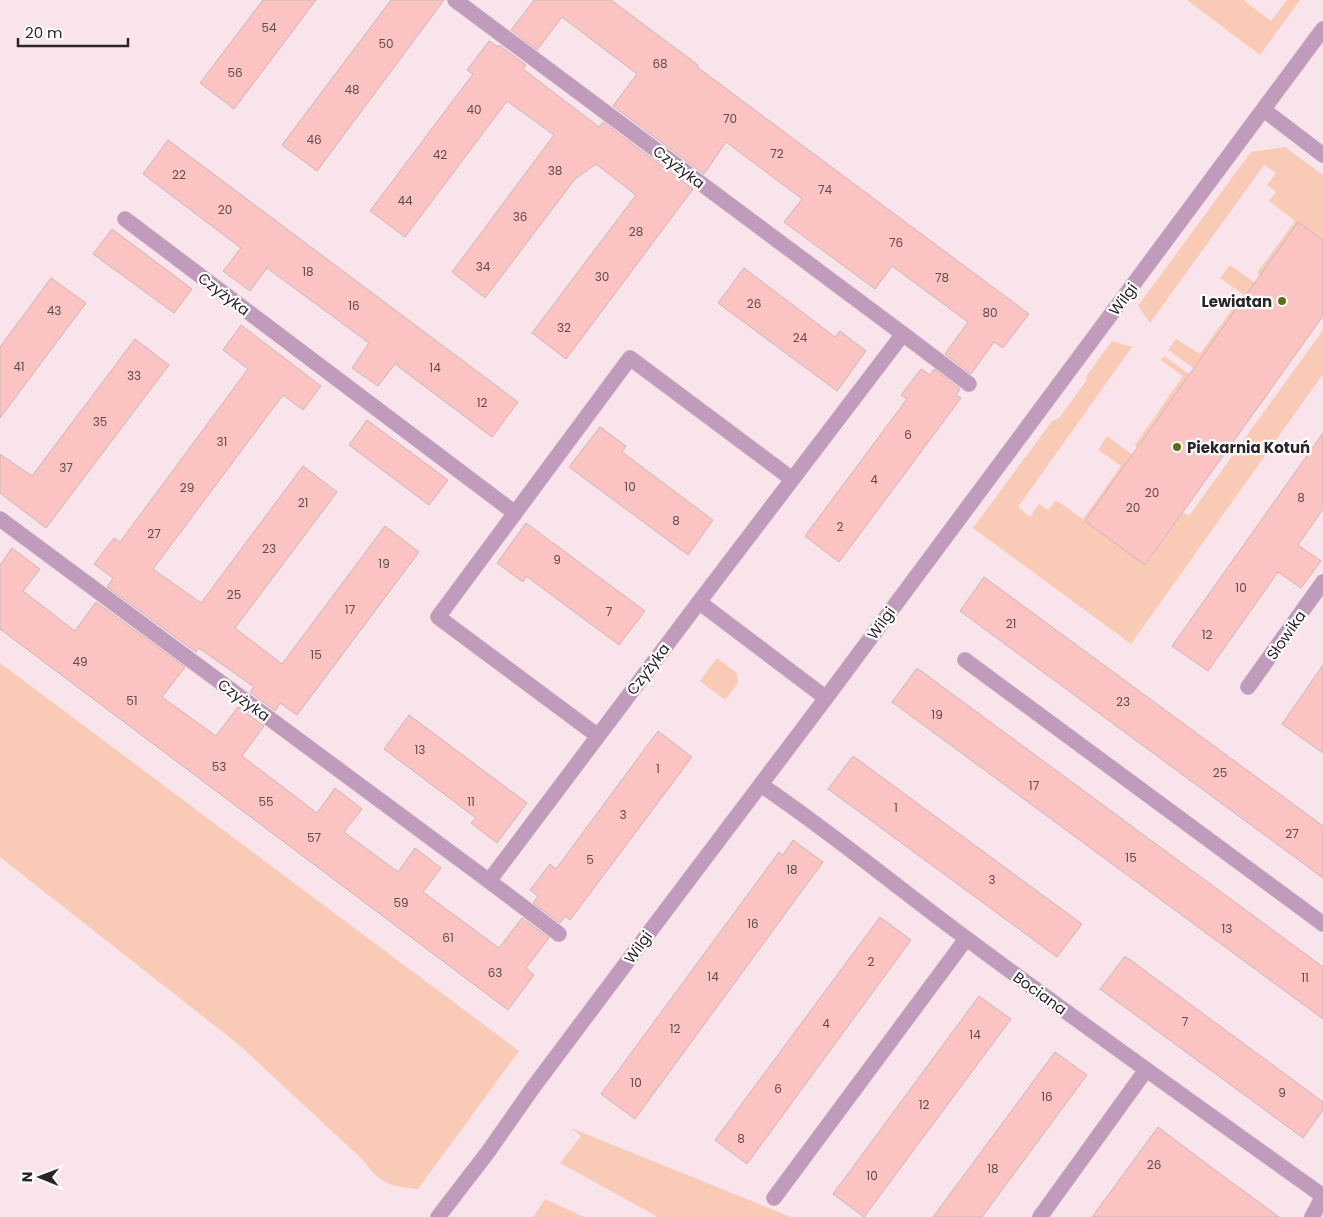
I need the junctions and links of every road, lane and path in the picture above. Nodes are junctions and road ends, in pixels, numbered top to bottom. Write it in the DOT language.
graph roads {
  1 [pos="455,0"];
  2 [pos="1323,29"];
  3 [pos="1264,110"];
  4 [pos="1323,155"];
  5 [pos="125,219"];
  6 [pos="903,334"];
  7 [pos="969,384"];
  8 [pos="792,479"];
  9 [pos="515,513"];
  10 [pos="0,520"];
  11 [pos="1323,582"];
  12 [pos="699,602"];
  13 [pos="966,660"];
  14 [pos="1248,688"];
  15 [pos="826,698"];
  16 [pos="598,736"];
  17 [pos="760,785"];
  18 [pos="489,881"];
  19 [pos="1323,924"];
  20 [pos="559,934"];
  21 [pos="966,939"];
  22 [pos="1146,1070"];
  23 [pos="1323,1196"];
  24 [pos="774,1198"];
  25 [pos="438,1217"];
  26 [pos="1040,1217"];
  27 [pos="1312,1217"];
  1 -- 6 [label="street, Czyżyka"];
  2 -- 3 [label="street, Wilgi"];
  3 -- 4 [label="street"];
  3 -- 15 [label="street, Wilgi"];
  5 -- 9 [label="street, Czyżyka"];
  6 -- 7 [label="street, Czyżyka"];
  6 -- 8 [label="street, Czyżyka"];
  8 -- 9 [label="street"];
  8 -- 12 [label="street, Czyżyka"];
  9 -- 16 [label="street"];
  10 -- 18 [label="street, Czyżyka"];
  11 -- 14 [label="street, Słowika"];
  12 -- 15 [label="street"];
  12 -- 16 [label="street, Czyżyka"];
  13 -- 19 [label="street"];
  15 -- 17 [label="street, Wilgi"];
  16 -- 18 [label="street, Czyżyka"];
  17 -- 21 [label="street, Bociana"];
  17 -- 25 [label="street, Wilgi"];
  18 -- 20 [label="street, Czyżyka"];
  21 -- 22 [label="street, Bociana"];
  21 -- 24 [label="street"];
  22 -- 23 [label="street, Bociana"];
  22 -- 26 [label="street"];
  23 -- 27 [label="street, Bociana"];
}
